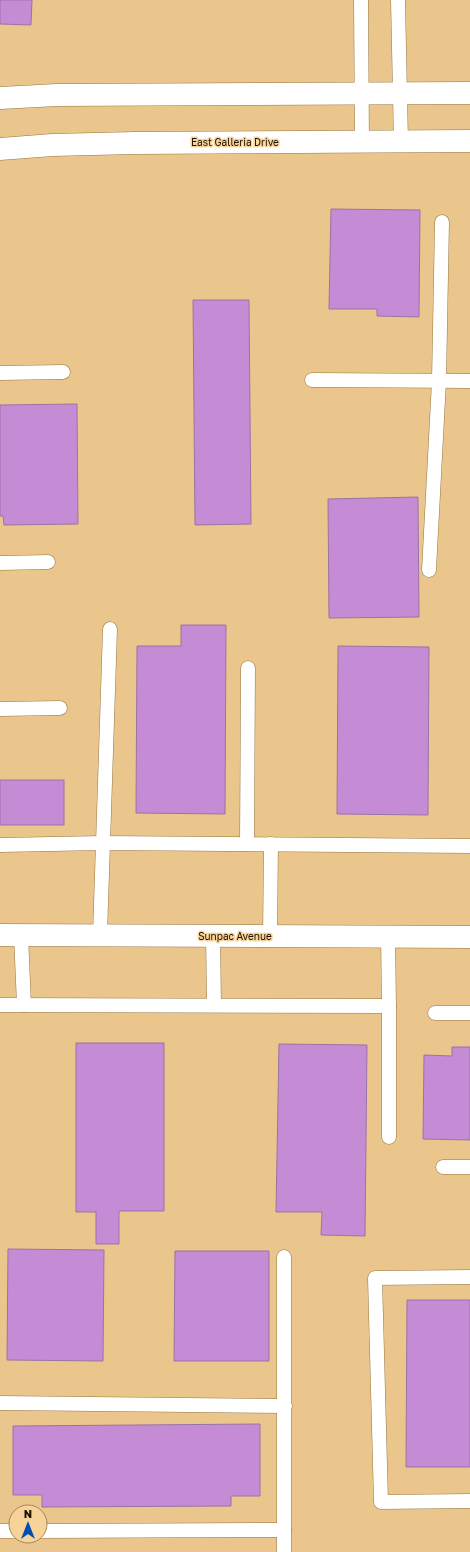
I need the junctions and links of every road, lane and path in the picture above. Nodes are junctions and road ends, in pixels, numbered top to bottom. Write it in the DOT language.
graph roads {
  1 [pos="361,0"];
  2 [pos="398,0"];
  3 [pos="362,93"];
  4 [pos="400,93"];
  5 [pos="470,93"];
  6 [pos="0,98"];
  7 [pos="470,141"];
  8 [pos="362,142"];
  9 [pos="401,142"];
  10 [pos="0,149"];
  11 [pos="442,222"];
  12 [pos="63,372"];
  13 [pos="0,373"];
  14 [pos="312,380"];
  15 [pos="438,381"];
  16 [pos="470,381"];
  17 [pos="48,562"];
  18 [pos="0,564"];
  19 [pos="429,570"];
  20 [pos="110,628"];
  21 [pos="248,668"];
  22 [pos="60,708"];
  23 [pos="0,709"];
  24 [pos="103,843"];
  25 [pos="246,844"];
  26 [pos="271,844"];
  27 [pos="0,845"];
  28 [pos="470,846"];
  29 [pos="10,935"];
  30 [pos="100,935"];
  31 [pos="213,936"];
  32 [pos="270,936"];
  33 [pos="388,937"];
  34 [pos="470,937"];
  35 [pos="214,1004"];
  36 [pos="0,1005"];
  37 [pos="24,1005"];
  38 [pos="389,1006"];
  39 [pos="435,1013"];
  40 [pos="470,1013"];
  41 [pos="389,1137"];
  42 [pos="443,1167"];
  43 [pos="470,1167"];
  44 [pos="284,1257"];
  45 [pos="470,1277"];
  46 [pos="0,1403"];
  47 [pos="285,1406"];
  48 [pos="470,1501"];
  49 [pos="284,1530"];
  50 [pos="48,1531"];
  51 [pos="284,1552"];
  1 -- 3 [label="lane"];
  2 -- 4 [label="lane"];
  3 -- 4 [label="main road"];
  3 -- 6 [label="main road"];
  3 -- 8 [label="lane"];
  4 -- 5 [label="main road"];
  4 -- 9 [label="lane"];
  7 -- 9 [label="main road, East Galleria Drive"];
  8 -- 9 [label="main road, East Galleria Drive"];
  8 -- 10 [label="main road, East Galleria Drive"];
  11 -- 15 [label="lane"];
  12 -- 13 [label="lane"];
  14 -- 15 [label="lane"];
  15 -- 16 [label="lane"];
  15 -- 19 [label="lane"];
  17 -- 18 [label="lane"];
  20 -- 24 [label="lane"];
  21 -- 25 [label="lane"];
  22 -- 23 [label="lane"];
  24 -- 25 [label="lane"];
  24 -- 27 [label="lane"];
  24 -- 30 [label="lane"];
  25 -- 26 [label="lane"];
  26 -- 28 [label="lane"];
  26 -- 32 [label="lane"];
  29 -- 30 [label="main road, Sunpac Avenue"];
  29 -- 37 [label="lane"];
  30 -- 31 [label="main road, Sunpac Avenue"];
  31 -- 32 [label="main road, Sunpac Avenue"];
  31 -- 35 [label="lane"];
  32 -- 33 [label="main road, Sunpac Avenue"];
  33 -- 34 [label="main road, Sunpac Avenue"];
  33 -- 38 [label="lane"];
  35 -- 37 [label="lane"];
  35 -- 38 [label="lane"];
  36 -- 37 [label="lane"];
  38 -- 41 [label="lane"];
  39 -- 40 [label="lane"];
  42 -- 43 [label="lane"];
  44 -- 47 [label="lane"];
  45 -- 48 [label="lane"];
  46 -- 47 [label="lane"];
  47 -- 49 [label="lane"];
  49 -- 50 [label="lane"];
  49 -- 51 [label="lane"];
}
